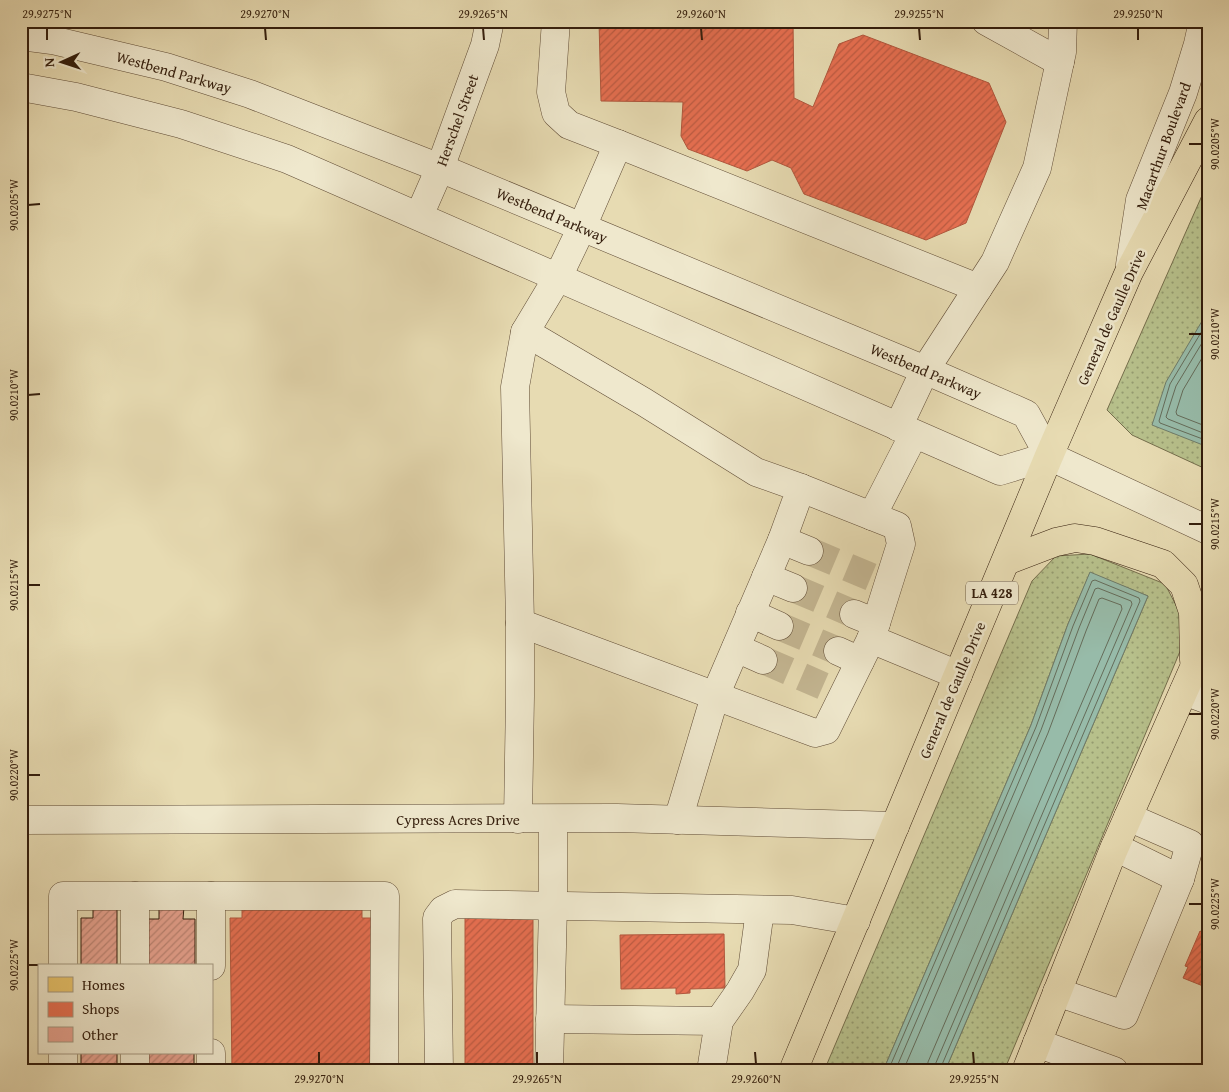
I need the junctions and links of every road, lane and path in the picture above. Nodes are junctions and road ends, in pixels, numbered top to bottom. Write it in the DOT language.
graph roads {
  1 [pos="490,21"];
  2 [pos="556,21"];
  3 [pos="986,21"];
  4 [pos="1063,21"];
  5 [pos="1203,21"];
  6 [pos="21,36"];
  7 [pos="1060,62"];
  8 [pos="21,87"];
  9 [pos="1208,122"];
  10 [pos="618,144"];
  11 [pos="440,168"];
  12 [pos="419,216"];
  13 [pos="582,227"];
  14 [pos="1129,272"];
  15 [pos="558,277"];
  16 [pos="978,288"];
  17 [pos="525,332"];
  18 [pos="925,370"];
  19 [pos="906,430"];
  20 [pos="1049,456"];
  21 [pos="801,488"];
  22 [pos="872,516"];
  23 [pos="1208,530"];
  24 [pos="782,540"];
  25 [pos="809,551"];
  26 [pos="1006,560"];
  27 [pos="766,577"];
  28 [pos="793,588"];
  29 [pos="750,614"];
  30 [pos="520,623"];
  31 [pos="779,626"];
  32 [pos="1208,636"];
  33 [pos="860,638"];
  34 [pos="736,648"];
  35 [pos="763,660"];
  36 [pos="958,675"];
  37 [pos="1195,686"];
  38 [pos="715,696"];
  39 [pos="1128,817"];
  40 [pos="518,819"];
  41 [pos="553,819"];
  42 [pos="21,820"];
  43 [pos="678,820"];
  44 [pos="895,826"];
  45 [pos="1115,847"];
  46 [pos="1180,879"];
  47 [pos="135,896"];
  48 [pos="211,896"];
  49 [pos="553,906"];
  50 [pos="760,910"];
  51 [pos="856,921"];
  52 [pos="63,964"];
  53 [pos="135,964"];
  54 [pos="211,964"];
  55 [pos="1057,992"];
  56 [pos="550,1019"];
  57 [pos="719,1021"];
  58 [pos="1037,1043"];
  59 [pos="63,1054"];
  60 [pos="135,1054"];
  61 [pos="211,1054"];
  62 [pos="63,1071"];
  63 [pos="135,1071"];
  64 [pos="211,1071"];
  65 [pos="384,1071"];
  66 [pos="439,1071"];
  67 [pos="549,1071"];
  68 [pos="711,1071"];
  69 [pos="793,1071"];
  70 [pos="1026,1071"];
  71 [pos="1114,1071"];
  1 -- 11 [label="street, Herschel Street"];
  2 -- 10 [label="street"];
  3 -- 7 [label="street"];
  4 -- 7 [label="street"];
  5 -- 14 [label="street, Macarthur Boulevard"];
  6 -- 11 [label="street, Westbend Parkway"];
  7 -- 16 [label="street"];
  8 -- 12 [label="street"];
  9 -- 14 [label="main road, General de Gaulle Drive / LA 428"];
  10 -- 13 [label="street"];
  10 -- 16 [label="street"];
  11 -- 12 [label="street, Herschel Street"];
  11 -- 13 [label="street, Westbend Parkway"];
  12 -- 15 [label="street"];
  13 -- 15 [label="street"];
  13 -- 18 [label="street, Westbend Parkway"];
  14 -- 20 [label="main road, General de Gaulle Drive / LA 428"];
  15 -- 17 [label="street"];
  15 -- 19 [label="street"];
  16 -- 18 [label="street"];
  17 -- 21 [label="street"];
  17 -- 30 [label="street"];
  18 -- 19 [label="street"];
  18 -- 20 [label="street, Westbend Parkway"];
  19 -- 20 [label="street"];
  19 -- 22 [label="street"];
  20 -- 23 [label="street"];
  20 -- 26 [label="main road, General de Gaulle Drive / LA 428"];
  21 -- 22 [label="street"];
  21 -- 24 [label="street"];
  22 -- 33 [label="street"];
  24 -- 25 [label="street"];
  24 -- 27 [label="street"];
  26 -- 36 [label="main road, General de Gaulle Drive / LA 428"];
  26 -- 37 [label="main road"];
  27 -- 28 [label="street"];
  27 -- 29 [label="street"];
  29 -- 31 [label="street"];
  29 -- 34 [label="street"];
  30 -- 38 [label="street"];
  30 -- 40 [label="street"];
  32 -- 37 [label="main road"];
  33 -- 36 [label="street"];
  33 -- 38 [label="street"];
  34 -- 35 [label="street"];
  34 -- 38 [label="street"];
  36 -- 44 [label="main road, General de Gaulle Drive / LA 428"];
  37 -- 39 [label="main road"];
  38 -- 43 [label="street"];
  39 -- 45 [label="main road"];
  39 -- 46 [label="street"];
  40 -- 41 [label="street, Cypress Acres Drive"];
  40 -- 42 [label="street, Cypress Acres Drive"];
  41 -- 43 [label="street, Cypress Acres Drive"];
  41 -- 49 [label="street"];
  43 -- 44 [label="street, Cypress Acres Drive"];
  44 -- 51 [label="main road, General de Gaulle Drive / LA 428"];
  45 -- 46 [label="street"];
  45 -- 55 [label="main road"];
  46 -- 55 [label="street"];
  47 -- 48 [label="street"];
  47 -- 52 [label="street"];
  47 -- 53 [label="street"];
  48 -- 54 [label="street"];
  48 -- 65 [label="street"];
  49 -- 50 [label="street"];
  49 -- 56 [label="street"];
  49 -- 66 [label="street"];
  50 -- 51 [label="street"];
  50 -- 57 [label="street"];
  51 -- 69 [label="main road, General de Gaulle Drive / LA 428"];
  55 -- 58 [label="main road"];
  56 -- 57 [label="street"];
  56 -- 67 [label="street"];
  57 -- 68 [label="street"];
  58 -- 70 [label="main road"];
  58 -- 71 [label="street"];
  59 -- 62 [label="street"];
  60 -- 63 [label="street"];
  61 -- 64 [label="street"];
}
